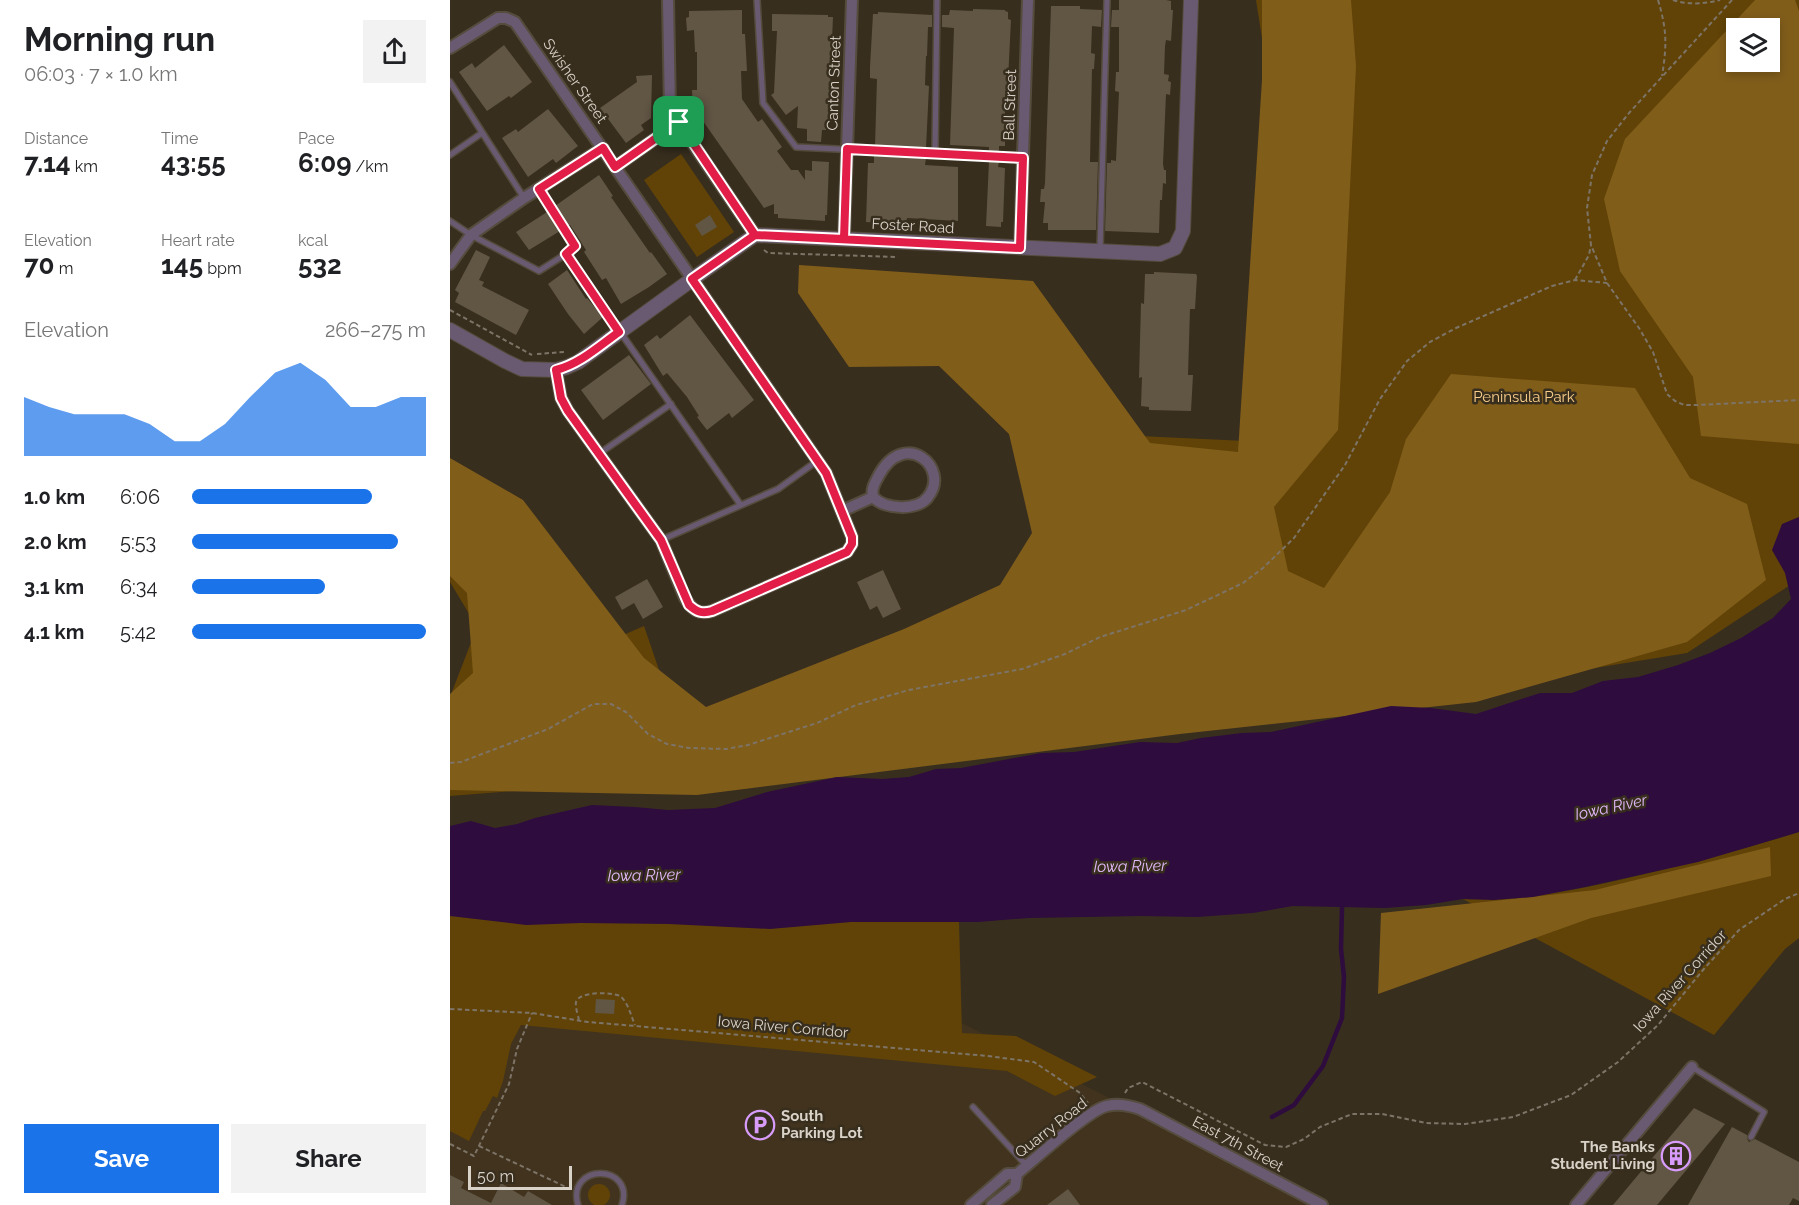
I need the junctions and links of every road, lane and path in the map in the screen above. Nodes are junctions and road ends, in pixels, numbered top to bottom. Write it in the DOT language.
graph roads {
  1 [pos="668,0"];
  2 [pos="757,0"];
  3 [pos="852,0"];
  4 [pos="937,0"];
  5 [pos="1028,0"];
  6 [pos="1107,0"];
  7 [pos="1191,0"];
  8 [pos="1658,0"];
  9 [pos="1673,0"];
  10 [pos="1720,0"];
  11 [pos="1732,0"];
  12 [pos="450,48"];
  13 [pos="1662,75"];
  14 [pos="450,82"];
  15 [pos="679,122"];
  16 [pos="482,133"];
  17 [pos="603,148"];
  18 [pos="847,149"];
  19 [pos="935,153"];
  20 [pos="450,155"];
  21 [pos="1023,158"];
  22 [pos="615,167"];
  23 [pos="539,189"];
  24 [pos="524,198"];
  25 [pos="450,221"];
  26 [pos="471,235"];
  27 [pos="755,235"];
  28 [pos="844,239"];
  29 [pos="1591,245"];
  30 [pos="1020,248"];
  31 [pos="1100,252"];
  32 [pos="768,253"];
  33 [pos="566,254"];
  34 [pos="897,257"];
  35 [pos="450,264"];
  36 [pos="692,279"];
  37 [pos="1575,280"];
  38 [pos="1607,283"];
  39 [pos="450,330"];
  40 [pos="619,332"];
  41 [pos="556,370"];
  42 [pos="1799,400"];
  43 [pos="671,404"];
  44 [pos="598,454"];
  45 [pos="817,461"];
  46 [pos="873,497"];
  47 [pos="740,504"];
  48 [pos="842,511"];
  49 [pos="661,540"];
  50 [pos="450,763"];
  51 [pos="1799,893"];
  52 [pos="450,1009"];
  53 [pos="532,1013"];
  54 [pos="579,1021"];
  55 [pos="635,1025"];
  56 [pos="1692,1067"];
  57 [pos="1119,1105"];
  58 [pos="973,1107"];
  59 [pos="1140,1109"];
  60 [pos="1095,1112"];
  61 [pos="1751,1137"];
  62 [pos="450,1144"];
  63 [pos="479,1146"];
  64 [pos="1027,1166"];
  65 [pos="1017,1174"];
  66 [pos="576,1192"];
  67 [pos="995,1204"];
  68 [pos="578,1205"];
  69 [pos="622,1205"];
  70 [pos="971,1205"];
  71 [pos="1322,1205"];
  72 [pos="1576,1205"];
  1 -- 15 [label="street"];
  2 -- 18 [label="lane"];
  3 -- 18 [label="street, Canton Street"];
  4 -- 19 [label="lane"];
  5 -- 21 [label="street, Ball Street"];
  6 -- 31 [label="lane"];
  7 -- 31 [label="street, Foster Road"];
  8 -- 13 [label="path"];
  9 -- 10 [label="path"];
  11 -- 13 [label="path"];
  12 -- 17 [label="street, Swisher Street"];
  13 -- 29 [label="path"];
  14 -- 16 [label="lane"];
  15 -- 22 [label="street"];
  15 -- 27 [label="street"];
  16 -- 20 [label="lane"];
  16 -- 24 [label="lane"];
  17 -- 22 [label="street, Swisher Street"];
  17 -- 23 [label="street"];
  18 -- 19 [label="lane"];
  18 -- 28 [label="street, Canton Street"];
  19 -- 21 [label="lane"];
  21 -- 30 [label="street, Ball Street"];
  22 -- 36 [label="street, Swisher Street"];
  23 -- 24 [label="street"];
  23 -- 33 [label="lane"];
  24 -- 26 [label="street"];
  25 -- 26 [label="lane"];
  26 -- 33 [label="lane"];
  26 -- 35 [label="street"];
  27 -- 28 [label="street, Foster Road"];
  27 -- 36 [label="street"];
  28 -- 30 [label="street, Foster Road"];
  29 -- 37 [label="path"];
  29 -- 38 [label="path"];
  30 -- 31 [label="street, Foster Road"];
  32 -- 34 [label="path"];
  33 -- 40 [label="lane"];
  36 -- 40 [label="street"];
  36 -- 45 [label="street, Swisher Street"];
  37 -- 38 [label="path"];
  37 -- 50 [label="path"];
  38 -- 42 [label="path"];
  39 -- 41 [label="street"];
  40 -- 41 [label="street"];
  40 -- 43 [label="lane"];
  41 -- 44 [label="street"];
  43 -- 44 [label="lane"];
  43 -- 47 [label="lane"];
  44 -- 49 [label="street"];
  45 -- 47 [label="lane"];
  45 -- 48 [label="street, Swisher Street"];
  46 -- 46 [label="street"];
  46 -- 48 [label="street"];
  47 -- 49 [label="lane"];
  48 -- 49 [label="street, Swisher Street"];
  51 -- 57 [label="path, Iowa River Corridor"];
  52 -- 53 [label="path, Iowa River Corridor"];
  53 -- 54 [label="path, Iowa River Corridor"];
  53 -- 63 [label="path"];
  54 -- 55 [label="path, Iowa River Corridor"];
  54 -- 55 [label="path"];
  55 -- 60 [label="path, Iowa River Corridor"];
  56 -- 61 [label="lane"];
  56 -- 72 [label="street"];
  57 -- 59 [label="street, Quarry Road"];
  57 -- 60 [label="street, Quarry Road"];
  58 -- 64 [label="lane"];
  59 -- 71 [label="street, East 7th Street"];
  60 -- 64 [label="street, Quarry Road"];
  62 -- 63 [label="path"];
  63 -- 66 [label="path"];
  64 -- 65 [label="street, Quarry Road"];
  65 -- 67 [label="street, Quarry Road"];
  65 -- 70 [label="street, Quarry Road"];
  66 -- 68 [label="lane"];
  66 -- 69 [label="lane"];
}
